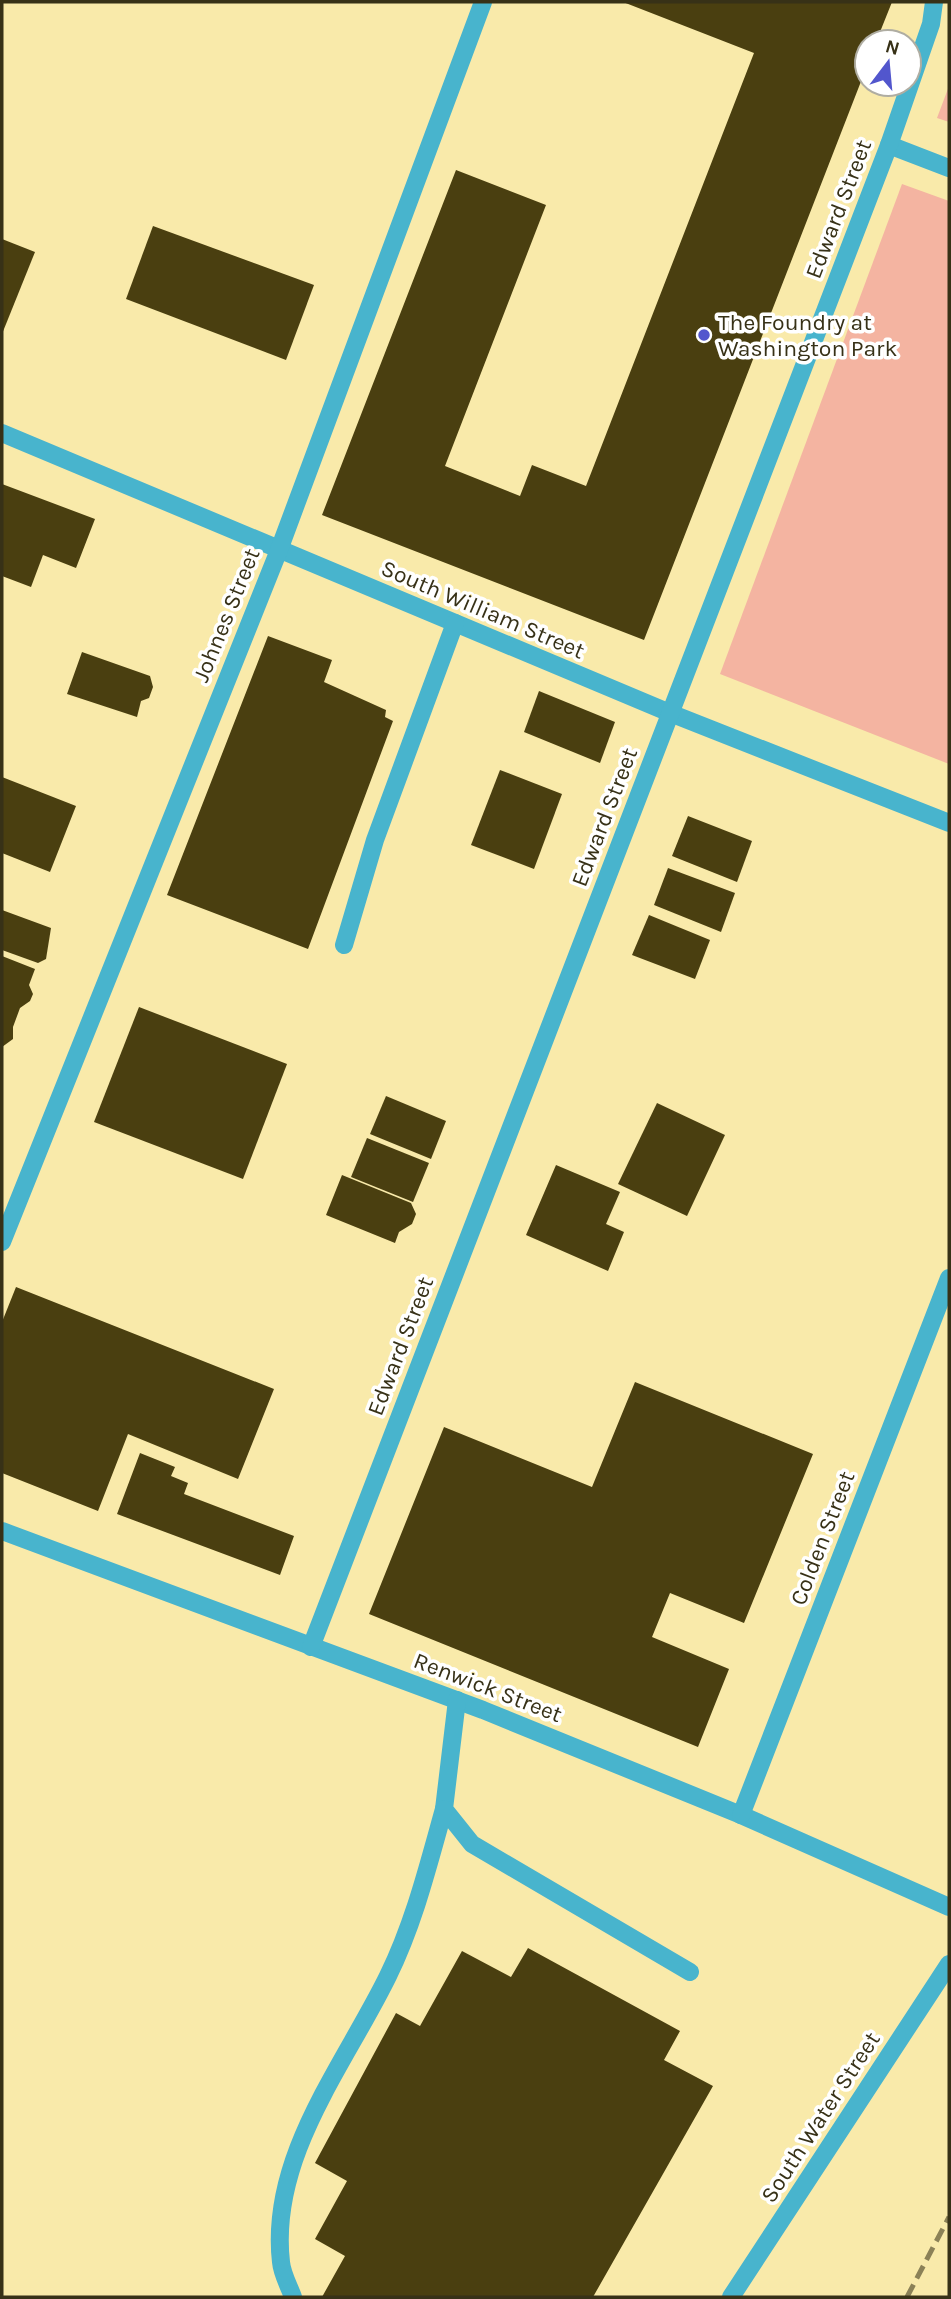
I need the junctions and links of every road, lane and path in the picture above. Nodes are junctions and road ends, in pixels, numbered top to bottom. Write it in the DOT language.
graph roads {
  1 [pos="483,2"];
  2 [pos="933,2"];
  3 [pos="889,145"];
  4 [pos="949,168"];
  5 [pos="2,433"];
  6 [pos="279,550"];
  7 [pos="455,623"];
  8 [pos="670,713"];
  9 [pos="949,823"];
  10 [pos="344,945"];
  11 [pos="2,1242"];
  12 [pos="949,1278"];
  13 [pos="2,1531"];
  14 [pos="311,1647"];
  15 [pos="457,1700"];
  16 [pos="444,1809"];
  17 [pos="741,1815"];
  18 [pos="949,1907"];
  19 [pos="949,1964"];
  20 [pos="690,1972"];
  21 [pos="293,2297"];
  22 [pos="731,2297"];
  1 -- 6 [label="street, Johnes Street"];
  2 -- 3 [label="street, Edward Street"];
  3 -- 4 [label="street"];
  3 -- 8 [label="street, Edward Street"];
  5 -- 6 [label="street, South William Street"];
  6 -- 7 [label="street, South William Street"];
  6 -- 11 [label="street, Johnes Street"];
  7 -- 8 [label="street, South William Street"];
  7 -- 10 [label="street"];
  8 -- 9 [label="street, South William Street"];
  8 -- 14 [label="street, Edward Street"];
  12 -- 17 [label="street, Colden Street"];
  13 -- 14 [label="street, Renwick Street"];
  14 -- 15 [label="street, Renwick Street"];
  15 -- 16 [label="street"];
  15 -- 17 [label="street, Renwick Street"];
  16 -- 20 [label="street"];
  16 -- 21 [label="street"];
  17 -- 18 [label="street, Renwick Street"];
  19 -- 22 [label="street, South Water Street"];
}
